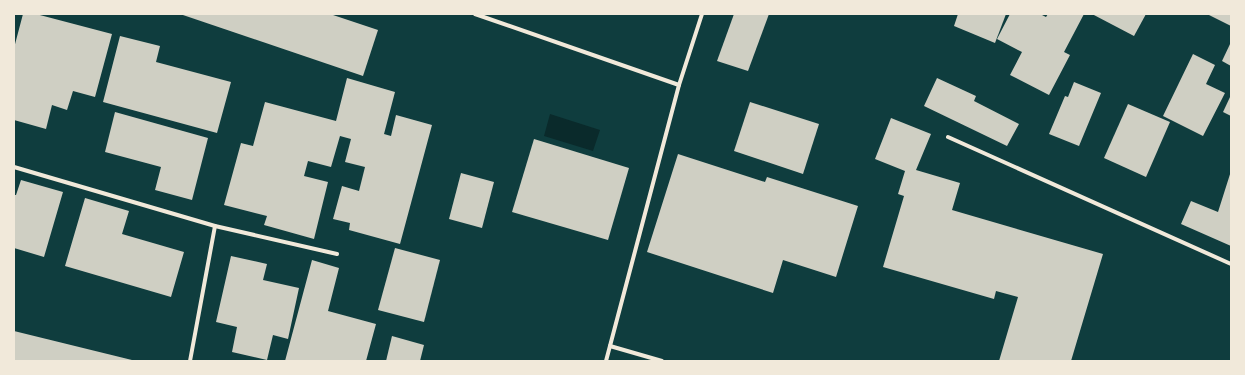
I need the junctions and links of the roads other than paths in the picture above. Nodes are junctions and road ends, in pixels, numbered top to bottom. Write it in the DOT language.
graph roads {
  1 [pos="475,14"];
  2 [pos="702,14"];
  3 [pos="679,85"];
  4 [pos="948,137"];
  5 [pos="14,167"];
  6 [pos="215,226"];
  7 [pos="337,254"];
  8 [pos="1231,264"];
  9 [pos="610,346"];
  10 [pos="190,361"];
  11 [pos="606,361"];
  12 [pos="662,361"];
  1 -- 3 [label="lane"];
  2 -- 3 [label="lane"];
  3 -- 9 [label="lane"];
  4 -- 8 [label="lane"];
  5 -- 6 [label="lane"];
  6 -- 7 [label="lane"];
  6 -- 10 [label="lane"];
  9 -- 11 [label="lane"];
  9 -- 12 [label="lane"];
}
